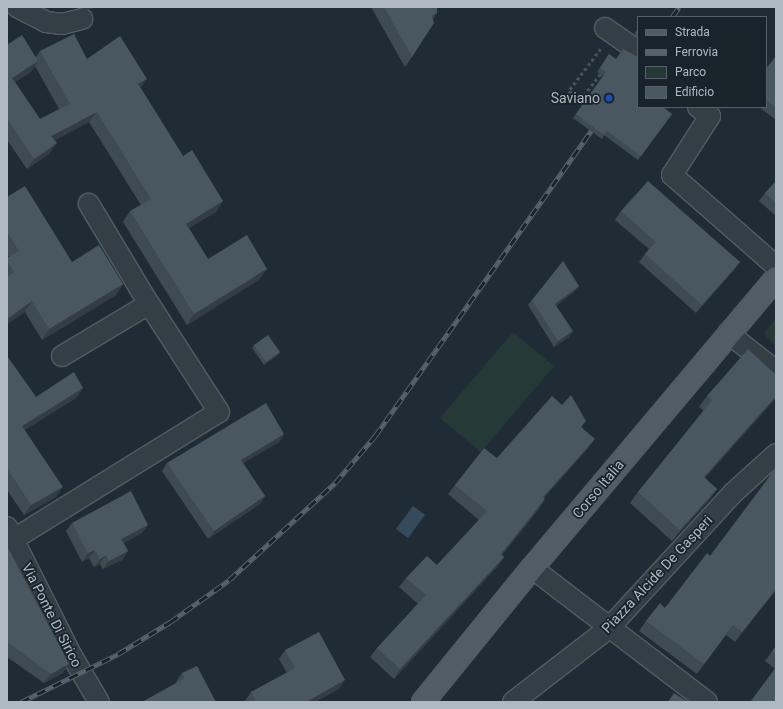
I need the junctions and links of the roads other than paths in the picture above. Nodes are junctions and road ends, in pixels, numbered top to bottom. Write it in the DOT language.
graph roads {
  1 [pos="17,7"];
  2 [pos="82,20"];
  3 [pos="609,30"];
  4 [pos="637,50"];
  5 [pos="699,108"];
  6 [pos="89,204"];
  7 [pos="776,266"];
  8 [pos="776,278"];
  9 [pos="149,304"];
  10 [pos="728,333"];
  11 [pos="62,356"];
  12 [pos="776,371"];
  13 [pos="776,454"];
  14 [pos="10,533"];
  15 [pos="532,568"];
  16 [pos="609,628"];
  17 [pos="99,702"];
  18 [pos="423,702"];
  19 [pos="513,702"];
  20 [pos="707,702"];
  1 -- 2 [label="street"];
  3 -- 4 [label="street"];
  5 -- 7 [label="street"];
  6 -- 9 [label="street"];
  8 -- 10 [label="main road, Corso Italia"];
  9 -- 11 [label="street"];
  9 -- 14 [label="street"];
  10 -- 12 [label="street"];
  10 -- 15 [label="main road, Corso Italia"];
  13 -- 16 [label="street, Piazza Alcide De Gasperi"];
  14 -- 17 [label="street, Via Ponte Di Sirico"];
  15 -- 16 [label="street"];
  15 -- 18 [label="main road, Corso Italia"];
  16 -- 19 [label="street, Piazza Alcide De Gasperi"];
  16 -- 20 [label="street"];
}
